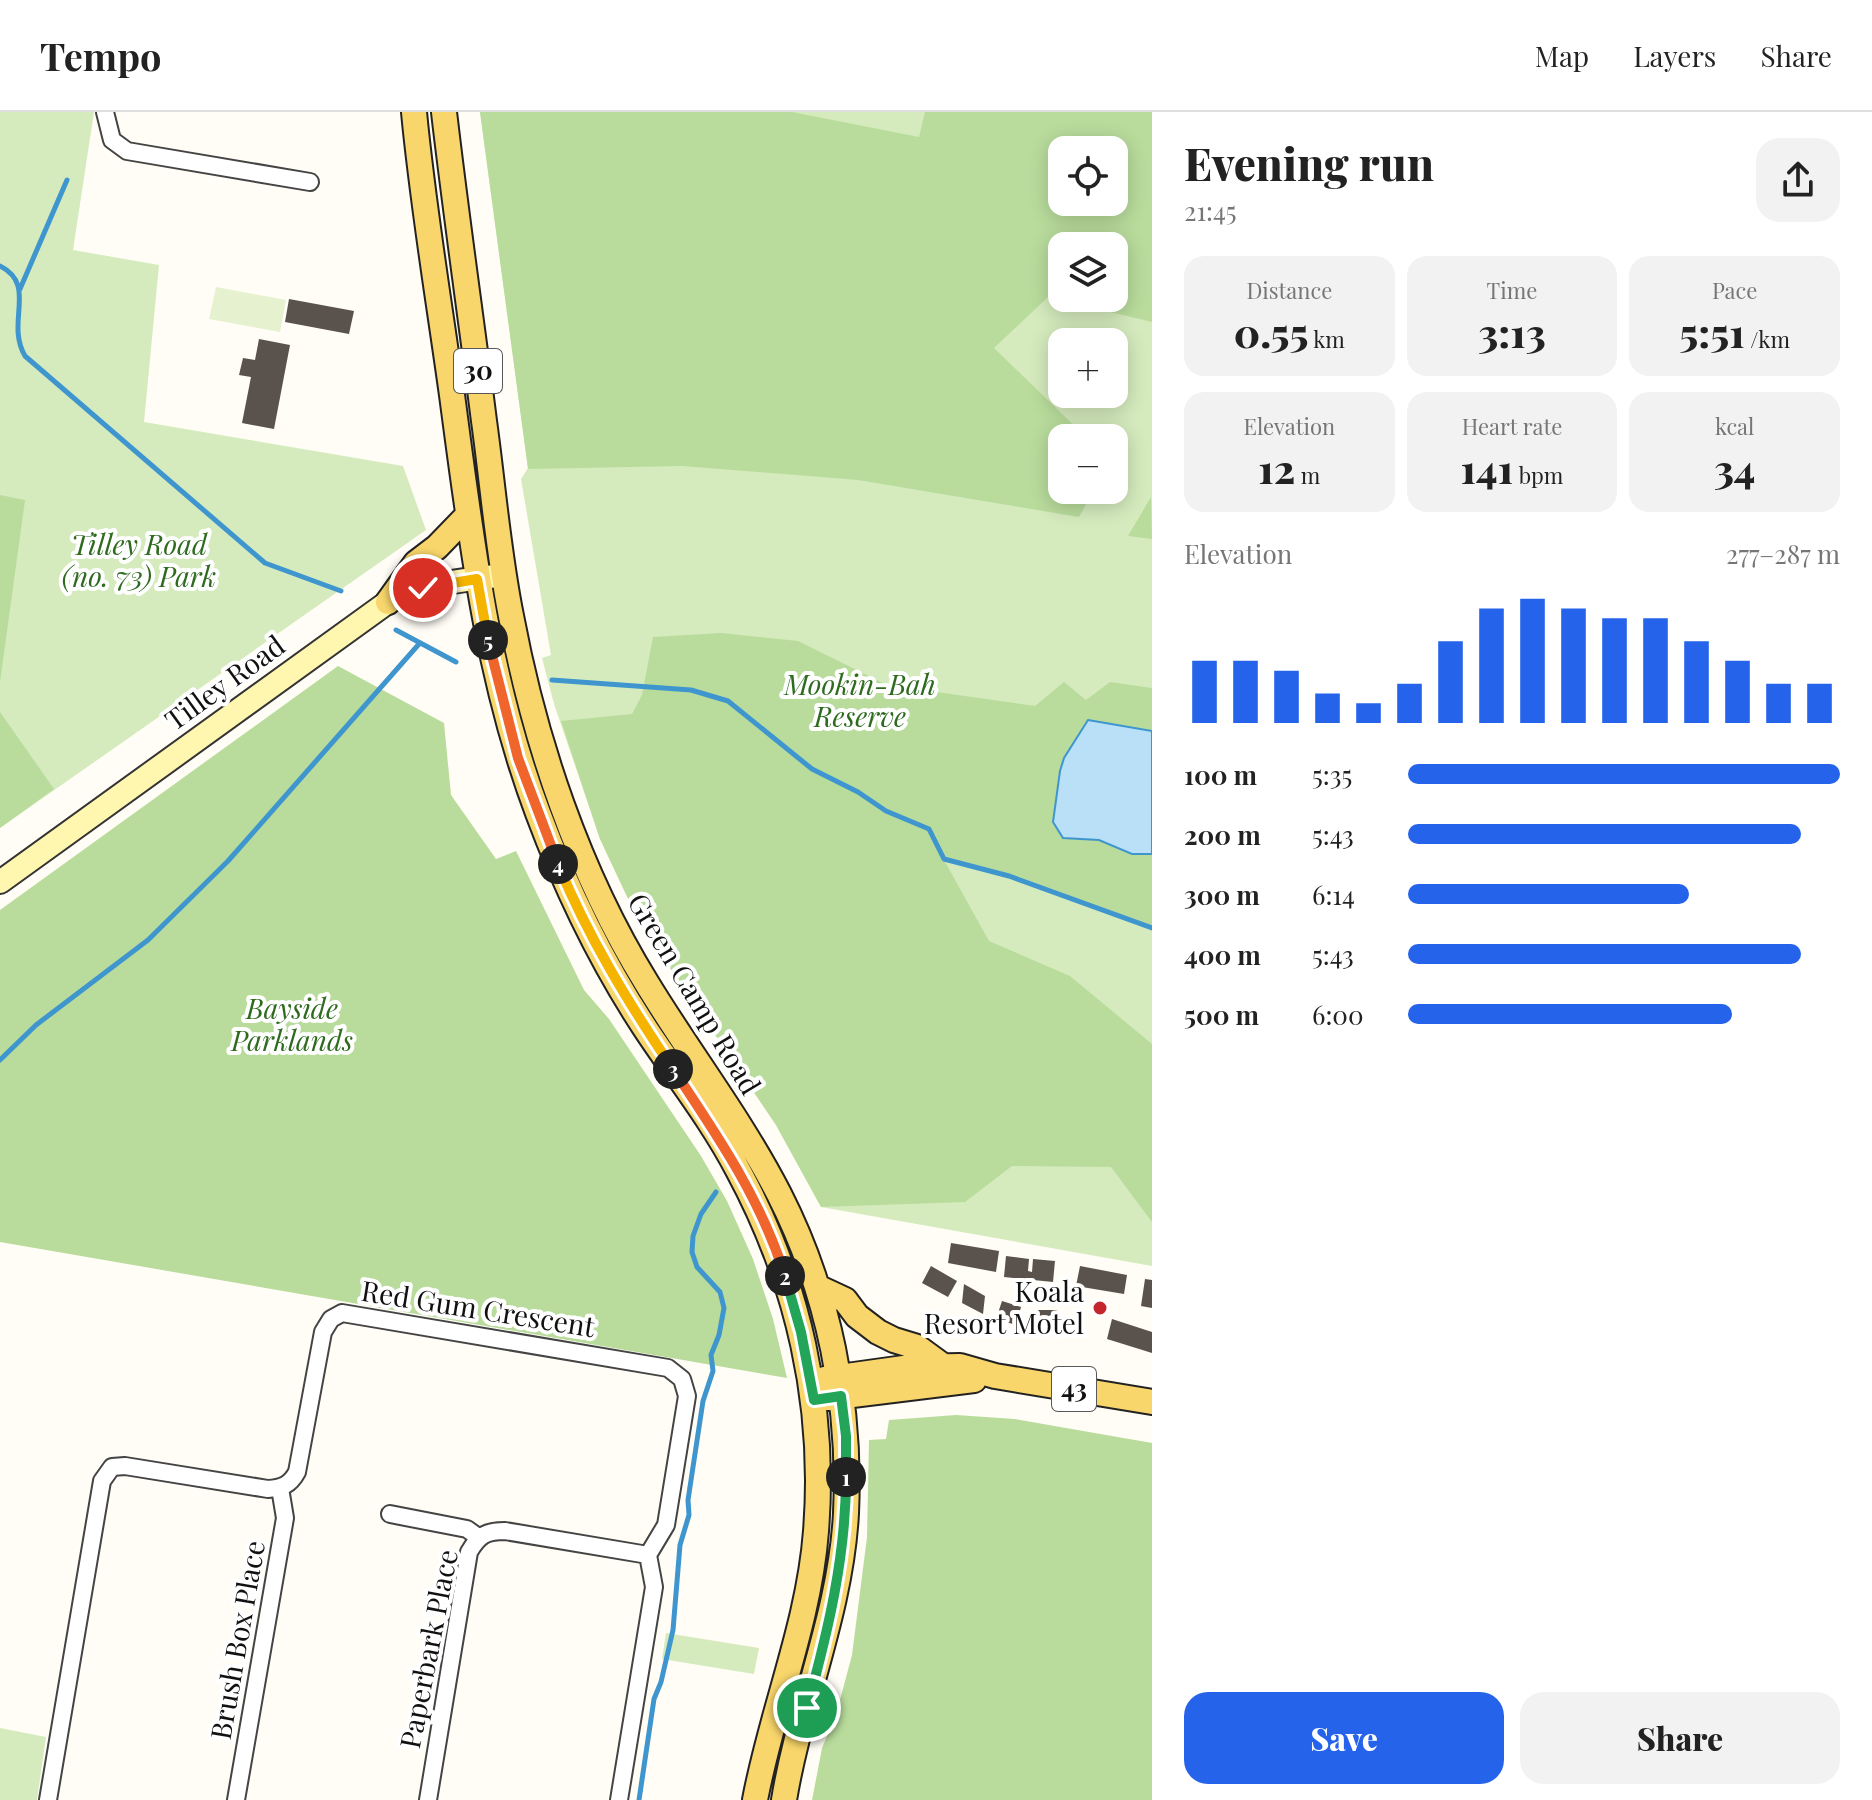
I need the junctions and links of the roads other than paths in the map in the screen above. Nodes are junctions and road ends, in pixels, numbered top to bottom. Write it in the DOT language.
graph roads {
  1 [pos="105,112"];
  2 [pos="414,112"];
  3 [pos="444,112"];
  4 [pos="310,182"];
  5 [pos="468,515"];
  6 [pos="505,575"];
  7 [pos="477,579"];
  8 [pos="388,602"];
  9 [pos="0,882"];
  10 [pos="817,1287"];
  11 [pos="943,1366"];
  12 [pos="995,1376"];
  13 [pos="840,1386"];
  14 [pos="812,1390"];
  15 [pos="1152,1402"];
  16 [pos="280,1488"];
  17 [pos="390,1514"];
  18 [pos="478,1537"];
  19 [pos="648,1555"];
  20 [pos="48,1800"];
  21 [pos="236,1800"];
  22 [pos="428,1800"];
  23 [pos="619,1800"];
  24 [pos="755,1800"];
  25 [pos="784,1800"];
  1 -- 4 [label="street"];
  2 -- 5 [label="main road, Green Camp Road / 30"];
  3 -- 6 [label="main road, Green Camp Road / 30"];
  5 -- 7 [label="main road, Green Camp Road / 30"];
  5 -- 8 [label="main road"];
  6 -- 7 [label="main road, Tilley Road"];
  6 -- 10 [label="main road, Green Camp Road / 30"];
  7 -- 8 [label="main road, Tilley Road"];
  7 -- 14 [label="main road, Green Camp Road / 30"];
  8 -- 9 [label="main road, Tilley Road"];
  10 -- 11 [label="main road, 43"];
  10 -- 13 [label="main road, Green Camp Road / 30"];
  11 -- 12 [label="main road, 43"];
  11 -- 13 [label="main road"];
  12 -- 13 [label="main road, 43"];
  12 -- 15 [label="main road, 43"];
  13 -- 14 [label="main road"];
  13 -- 25 [label="main road, Green Camp Road / 30"];
  14 -- 24 [label="main road, Green Camp Road / 30"];
  16 -- 19 [label="street, Red Gum Crescent"];
  16 -- 20 [label="street"];
  16 -- 21 [label="street, Brush Box Place"];
  17 -- 18 [label="street"];
  18 -- 19 [label="street, Paperbark Place"];
  18 -- 22 [label="street, Paperbark Place"];
  19 -- 23 [label="street"];
}
